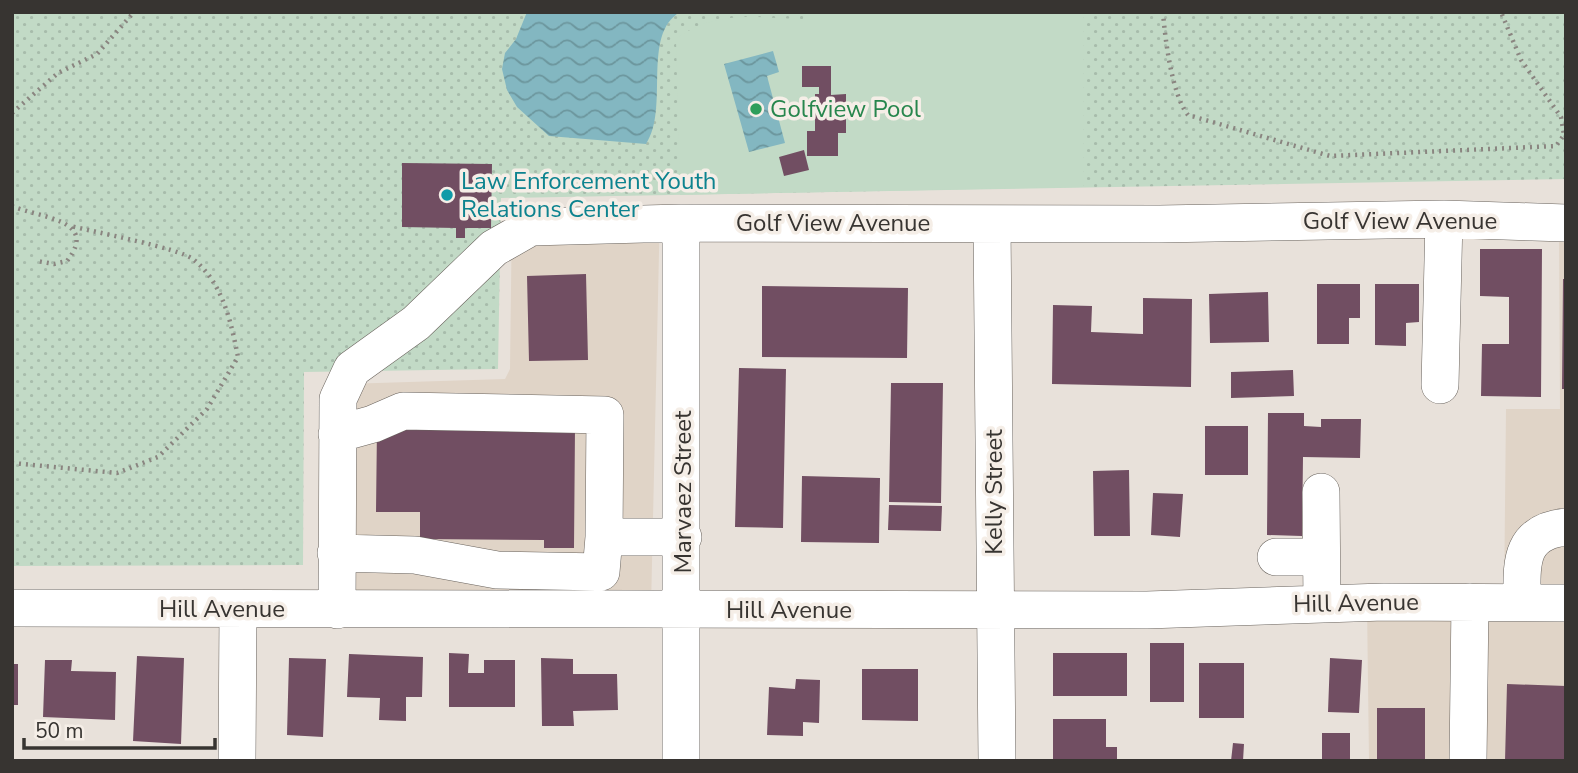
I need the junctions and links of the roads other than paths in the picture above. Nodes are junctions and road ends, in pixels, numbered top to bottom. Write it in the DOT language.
graph roads {
  1 [pos="1444,219"];
  2 [pos="681,223"];
  3 [pos="1566,223"];
  4 [pos="992,224"];
  5 [pos="1440,385"];
  6 [pos="337,434"];
  7 [pos="1321,492"];
  8 [pos="1566,527"];
  9 [pos="604,537"];
  10 [pos="683,537"];
  11 [pos="336,553"];
  12 [pos="1276,556"];
  13 [pos="1321,557"];
  14 [pos="1470,602"];
  15 [pos="1522,602"];
  16 [pos="1566,603"];
  17 [pos="1322,604"];
  18 [pos="12,608"];
  19 [pos="238,610"];
  20 [pos="337,610"];
  21 [pos="996,610"];
  22 [pos="682,611"];
  23 [pos="237,761"];
  24 [pos="681,761"];
  25 [pos="997,761"];
  26 [pos="1468,761"];
  1 -- 3 [label="street, Golf View Avenue"];
  1 -- 4 [label="street, Golf View Avenue"];
  1 -- 5 [label="street"];
  2 -- 4 [label="street, Golf View Avenue"];
  2 -- 6 [label="street, Golf View Avenue"];
  2 -- 10 [label="street, Marvaez Street"];
  4 -- 21 [label="street, Kelly Street"];
  6 -- 9 [label="street"];
  6 -- 11 [label="street, Golf View Avenue"];
  7 -- 13 [label="street"];
  8 -- 15 [label="street"];
  9 -- 10 [label="street"];
  9 -- 11 [label="street"];
  10 -- 22 [label="street, Marvaez Street"];
  11 -- 20 [label="street, Golf View Avenue"];
  12 -- 13 [label="street"];
  13 -- 17 [label="street"];
  14 -- 15 [label="street, Hill Avenue"];
  14 -- 17 [label="street, Hill Avenue"];
  14 -- 26 [label="street"];
  15 -- 16 [label="street, Hill Avenue"];
  17 -- 21 [label="street, Hill Avenue"];
  18 -- 19 [label="street, Hill Avenue"];
  19 -- 20 [label="street, Hill Avenue"];
  19 -- 23 [label="street"];
  20 -- 22 [label="street, Hill Avenue"];
  21 -- 22 [label="street, Hill Avenue"];
  21 -- 25 [label="street, Kelly Street"];
  22 -- 24 [label="street, Marvaez Street"];
}
